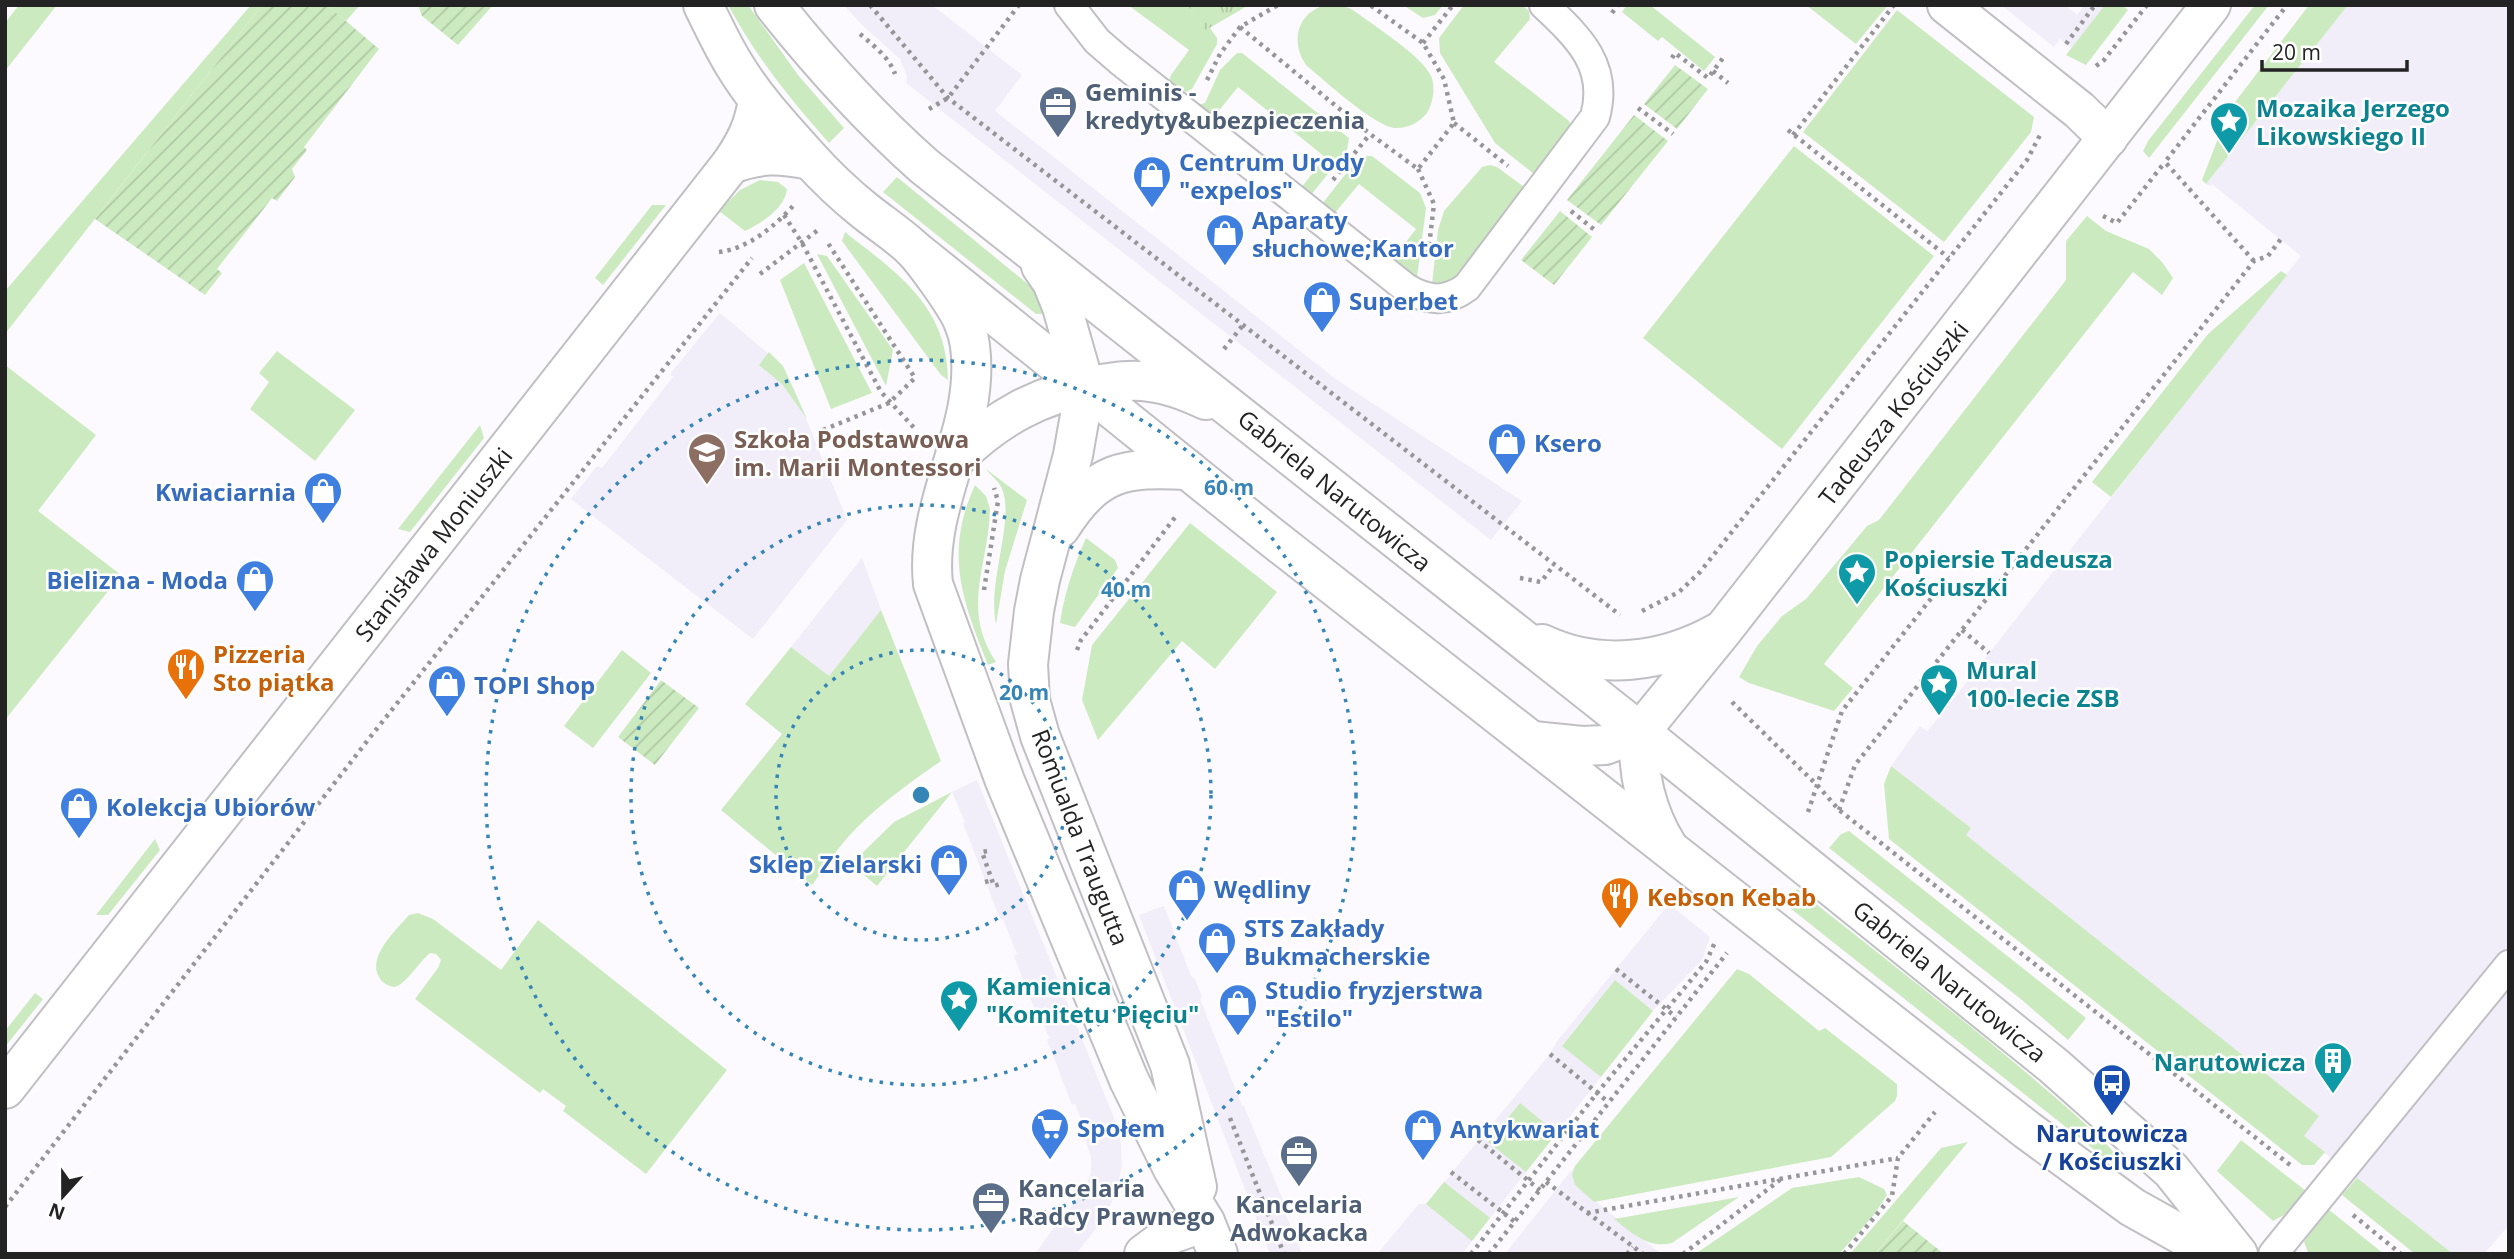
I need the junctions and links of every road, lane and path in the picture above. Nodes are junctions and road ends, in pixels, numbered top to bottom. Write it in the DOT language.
graph roads {
  1 [pos="703,5"];
  2 [pos="774,5"];
  3 [pos="870,5"];
  4 [pos="1019,5"];
  5 [pos="1069,5"];
  6 [pos="1278,5"];
  7 [pos="1370,5"];
  8 [pos="1453,5"];
  9 [pos="1544,5"];
  10 [pos="1618,5"];
  11 [pos="1894,5"];
  12 [pos="1947,5"];
  13 [pos="2095,5"];
  14 [pos="2134,5"];
  15 [pos="2147,5"];
  16 [pos="2211,5"];
  17 [pos="2287,5"];
  18 [pos="2142,11"];
  19 [pos="1612,13"];
  20 [pos="1240,27"];
  21 [pos="2067,42"];
  22 [pos="1423,43"];
  23 [pos="1672,58"];
  24 [pos="1723,58"];
  25 [pos="2088,69"];
  26 [pos="1713,71"];
  27 [pos="1728,83"];
  28 [pos="948,99"];
  29 [pos="758,100"];
  30 [pos="1634,105"];
  31 [pos="1176,106"];
  32 [pos="923,112"];
  33 [pos="1454,123"];
  34 [pos="1788,130"];
  35 [pos="1370,134"];
  36 [pos="1673,134"];
  37 [pos="1793,135"];
  38 [pos="2108,138"];
  39 [pos="810,160"];
  40 [pos="2026,160"];
  41 [pos="2165,162"];
  42 [pos="731,164"];
  43 [pos="1418,169"];
  44 [pos="1518,173"];
  45 [pos="1568,209"];
  46 [pos="1308,211"];
  47 [pos="2099,214"];
  48 [pos="784,215"];
  49 [pos="1596,232"];
  50 [pos="2281,240"];
  51 [pos="802,243"];
  52 [pos="912,248"];
  53 [pos="1030,250"];
  54 [pos="1428,256"];
  55 [pos="752,258"];
  56 [pos="1949,258"];
  57 [pos="2254,261"];
  58 [pos="760,274"];
  59 [pos="1243,325"];
  60 [pos="1216,359"];
  61 [pos="1084,387"];
  62 [pos="889,403"];
  63 [pos="1240,415"];
  64 [pos="823,430"];
  65 [pos="956,458"];
  66 [pos="1188,470"];
  67 [pos="1181,509"];
  68 [pos="1048,546"];
  69 [pos="1955,588"];
  70 [pos="1635,614"];
  71 [pos="1625,618"];
  72 [pos="1505,626"];
  73 [pos="1723,629"];
  74 [pos="1962,630"];
  75 [pos="1989,653"];
  76 [pos="1073,660"];
  77 [pos="1858,691"];
  78 [pos="1732,702"];
  79 [pos="1640,732"];
  80 [pos="1533,741"];
  81 [pos="1839,810"];
  82 [pos="1671,851"];
  83 [pos="982,852"];
  84 [pos="992,880"];
  85 [pos="985,882"];
  86 [pos="994,886"];
  87 [pos="1717,936"];
  88 [pos="1730,949"];
  89 [pos="2509,965"];
  90 [pos="1616,969"];
  91 [pos="1666,1009"];
  92 [pos="1676,1017"];
  93 [pos="1550,1054"];
  94 [pos="5,1089"];
  95 [pos="1597,1093"];
  96 [pos="1608,1102"];
  97 [pos="1940,1106"];
  98 [pos="1228,1112"];
  99 [pos="1478,1140"];
  100 [pos="1898,1158"];
  101 [pos="1451,1172"];
  102 [pos="1782,1178"];
  103 [pos="1528,1180"];
  104 [pos="1546,1182"];
  105 [pos="1540,1190"];
  106 [pos="2323,1192"];
  107 [pos="5,1207"];
  108 [pos="1503,1213"];
  109 [pos="1587,1213"];
  110 [pos="1514,1222"];
  111 [pos="1211,1238"];
  112 [pos="1633,1247"];
  113 [pos="1144,1254"];
  114 [pos="1284,1254"];
  115 [pos="1472,1254"];
  116 [pos="1489,1254"];
  117 [pos="1627,1254"];
  118 [pos="1643,1254"];
  119 [pos="1683,1254"];
  120 [pos="1844,1254"];
  121 [pos="2216,1254"];
  122 [pos="2238,1254"];
  123 [pos="2273,1254"];
  124 [pos="2401,1254"];
  1 -- 29 [label="street, Romualda Traugutta"];
  2 -- 53 [label="street, Gabriela Narutowicza"];
  3 -- 28 [label="path"];
  4 -- 28 [label="path"];
  5 -- 31 [label="lane"];
  6 -- 20 [label="path"];
  7 -- 22 [label="path"];
  8 -- 22 [label="path"];
  9 -- 46 [label="lane"];
  10 -- 19 [label="path"];
  11 -- 37 [label="path"];
  12 -- 38 [label="street"];
  13 -- 21 [label="path"];
  14 -- 18 [label="path"];
  15 -- 18 [label="path"];
  16 -- 38 [label="street, Tadeusza Kościuszki"];
  17 -- 41 [label="path"];
  18 -- 25 [label="path"];
  20 -- 31 [label="path"];
  20 -- 35 [label="path"];
  22 -- 33 [label="path"];
  23 -- 26 [label="path"];
  24 -- 26 [label="path"];
  26 -- 27 [label="path"];
  28 -- 32 [label="path"];
  28 -- 59 [label="path"];
  29 -- 39 [label="street, Romualda Traugutta"];
  29 -- 42 [label="street, Stanisława Moniuszki"];
  30 -- 36 [label="path"];
  31 -- 46 [label="lane"];
  33 -- 43 [label="path"];
  33 -- 44 [label="path"];
  34 -- 37 [label="path"];
  35 -- 43 [label="path"];
  35 -- 46 [label="path"];
  37 -- 56 [label="path"];
  38 -- 73 [label="street, Tadeusza Kościuszki"];
  39 -- 42 [label="street"];
  39 -- 52 [label="street, Romualda Traugutta"];
  40 -- 56 [label="path"];
  41 -- 47 [label="path"];
  41 -- 57 [label="path"];
  42 -- 94 [label="street, Stanisława Moniuszki"];
  43 -- 54 [label="path"];
  45 -- 49 [label="path"];
  48 -- 51 [label="path"];
  50 -- 57 [label="path"];
  51 -- 58 [label="path"];
  51 -- 62 [label="path"];
  51 -- 62 [label="path"];
  52 -- 61 [label="street"];
  52 -- 65 [label="street, Romualda Traugutta"];
  53 -- 61 [label="street, Gabriela Narutowicza"];
  53 -- 63 [label="street, Gabriela Narutowicza"];
  55 -- 107 [label="path"];
  56 -- 70 [label="path"];
  57 -- 74 [label="path"];
  59 -- 60 [label="path"];
  59 -- 71 [label="path"];
  61 -- 63 [label="street"];
  61 -- 65 [label="street, Romualda Traugutta"];
  61 -- 66 [label="street"];
  61 -- 68 [label="street, Romualda Traugutta"];
  62 -- 64 [label="path"];
  62 -- 65 [label="path"];
  63 -- 72 [label="street, Gabriela Narutowicza"];
  65 -- 111 [label="street, Romualda Traugutta"];
  66 -- 68 [label="street"];
  66 -- 80 [label="street"];
  67 -- 76 [label="path"];
  68 -- 111 [label="street, Romualda Traugutta"];
  69 -- 77 [label="path"];
  72 -- 73 [label="street"];
  72 -- 79 [label="street, Gabriela Narutowicza"];
  73 -- 79 [label="street, Tadeusza Kościuszki"];
  74 -- 75 [label="path"];
  74 -- 81 [label="path"];
  78 -- 81 [label="path"];
  79 -- 80 [label="street"];
  79 -- 82 [label="street"];
  79 -- 122 [label="street, Gabriela Narutowicza"];
  80 -- 82 [label="street"];
  81 -- 106 [label="path"];
  82 -- 121 [label="street"];
  83 -- 84 [label="path"];
  84 -- 85 [label="path"];
  84 -- 86 [label="path"];
  87 -- 91 [label="path"];
  88 -- 92 [label="path"];
  89 -- 106 [label="lane"];
  90 -- 91 [label="path"];
  91 -- 92 [label="path"];
  91 -- 95 [label="path"];
  92 -- 96 [label="path"];
  93 -- 95 [label="path"];
  95 -- 96 [label="path"];
  95 -- 103 [label="path"];
  96 -- 104 [label="path"];
  97 -- 100 [label="path"];
  98 -- 114 [label="path"];
  99 -- 103 [label="path"];
  100 -- 102 [label="path"];
  100 -- 120 [label="path"];
  101 -- 108 [label="path"];
  102 -- 109 [label="path"];
  102 -- 119 [label="path"];
  103 -- 105 [label="path"];
  103 -- 108 [label="path"];
  104 -- 105 [label="path"];
  104 -- 109 [label="path"];
  105 -- 110 [label="path"];
  106 -- 123 [label="lane"];
  106 -- 124 [label="path"];
  108 -- 110 [label="path"];
  108 -- 115 [label="path"];
  109 -- 112 [label="path"];
  110 -- 116 [label="path"];
  111 -- 113 [label="street"];
  112 -- 117 [label="path"];
  112 -- 118 [label="path"];
}
